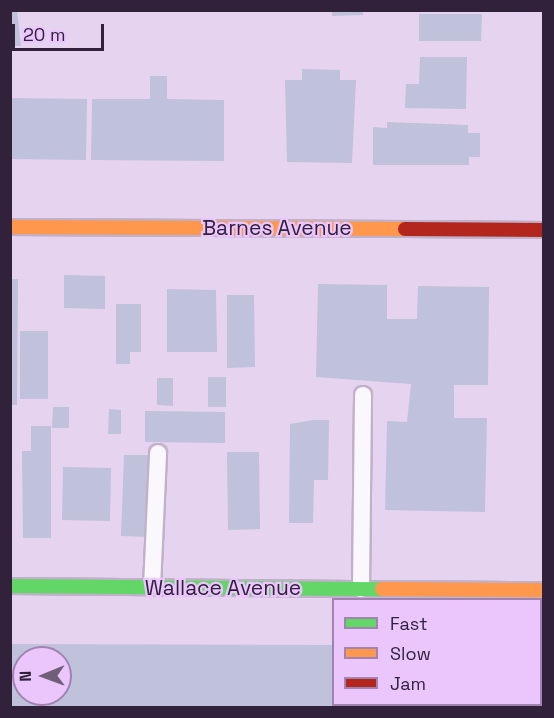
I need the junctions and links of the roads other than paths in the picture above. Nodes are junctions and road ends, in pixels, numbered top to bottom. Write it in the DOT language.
graph roads {
  1 [pos="10,226"];
  2 [pos="543,230"];
  3 [pos="363,395"];
  4 [pos="158,453"];
  5 [pos="10,586"];
  6 [pos="152,587"];
  7 [pos="361,589"];
  8 [pos="543,590"];
  1 -- 2 [label="street, Barnes Avenue"];
  3 -- 7 [label="lane"];
  4 -- 6 [label="lane"];
  5 -- 6 [label="street, Wallace Avenue"];
  6 -- 7 [label="street, Wallace Avenue"];
  7 -- 8 [label="street, Wallace Avenue"];
}
